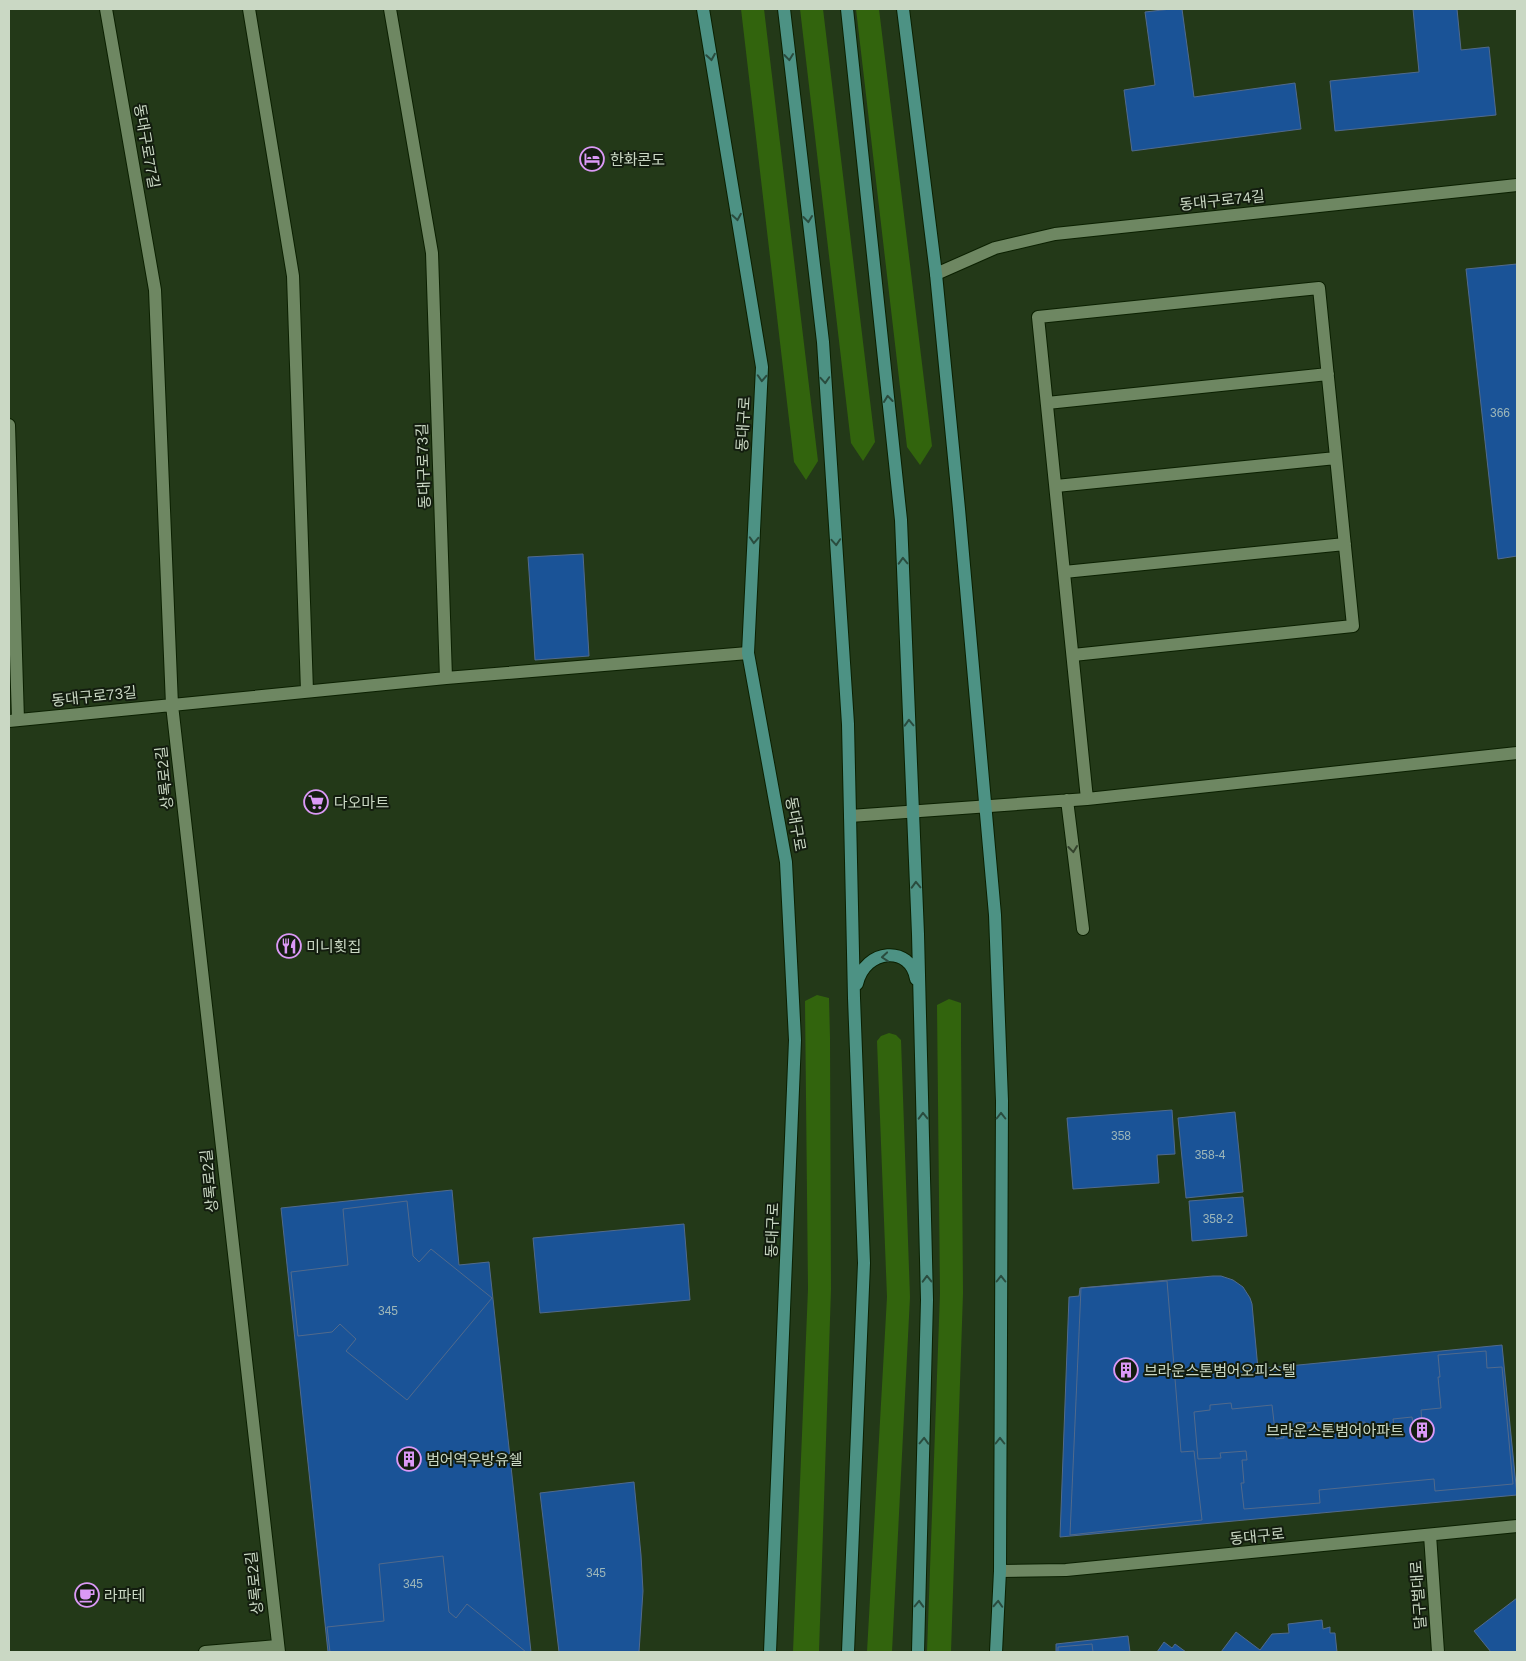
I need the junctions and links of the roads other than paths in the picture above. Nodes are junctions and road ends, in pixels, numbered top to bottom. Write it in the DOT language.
graph roads {
  1 [pos="106,9"];
  2 [pos="248,9"];
  3 [pos="390,9"];
  4 [pos="703,9"];
  5 [pos="784,9"];
  6 [pos="847,9"];
  7 [pos="903,9"];
  8 [pos="1517,186"];
  9 [pos="936,274"];
  10 [pos="1328,374"];
  11 [pos="1047,403"];
  12 [pos="9,425"];
  13 [pos="1336,458"];
  14 [pos="1056,486"];
  15 [pos="1345,544"];
  16 [pos="1064,572"];
  17 [pos="748,653"];
  18 [pos="1073,655"];
  19 [pos="446,678"];
  20 [pos="307,691"];
  21 [pos="172,705"];
  22 [pos="14,721"];
  23 [pos="1517,753"];
  24 [pos="1087,799"];
  25 [pos="1067,800"];
  26 [pos="985,806"];
  27 [pos="913,812"];
  28 [pos="850,816"];
  29 [pos="1083,929"];
  30 [pos="854,998"];
  31 [pos="920,1001"];
  32 [pos="1517,1526"];
  33 [pos="1430,1535"];
  34 [pos="1000,1571"];
  35 [pos="278,1649"];
  36 [pos="205,1652"];
  37 [pos="770,1652"];
  38 [pos="848,1652"];
  39 [pos="918,1652"];
  40 [pos="996,1652"];
  41 [pos="1438,1652"];
  1 -- 21 [label="street, 동대구로77길"];
  2 -- 20 [label="street"];
  3 -- 19 [label="street, 동대구로73길"];
  4 -- 17 [label="main road, 동대구로, one-way"];
  5 -- 28 [label="main road, one-way"];
  27 -- 6 [label="main road, one-way"];
  7 -- 9 [label="main road"];
  8 -- 9 [label="street, 동대구로74길"];
  9 -- 26 [label="main road"];
  10 -- 11 [label="street"];
  10 -- 11 [label="street"];
  10 -- 13 [label="street"];
  11 -- 14 [label="street"];
  12 -- 22 [label="street, 동대구로73길"];
  13 -- 14 [label="street"];
  13 -- 15 [label="street"];
  14 -- 16 [label="street"];
  15 -- 16 [label="street"];
  15 -- 18 [label="street"];
  16 -- 18 [label="street"];
  17 -- 19 [label="street, 동대구로73길"];
  17 -- 37 [label="main road, 동대구로"];
  18 -- 24 [label="street"];
  19 -- 20 [label="street, 동대구로73길"];
  20 -- 21 [label="street, 동대구로73길"];
  21 -- 22 [label="street, 동대구로73길"];
  21 -- 35 [label="street, 상록로2길"];
  23 -- 24 [label="street"];
  24 -- 25 [label="street"];
  25 -- 26 [label="street"];
  25 -- 29 [label="street, one-way"];
  26 -- 27 [label="street"];
  34 -- 26 [label="main road, one-way"];
  27 -- 28 [label="street"];
  31 -- 27 [label="main road, one-way"];
  28 -- 30 [label="main road"];
  31 -- 30 [label="main road, one-way"];
  30 -- 38 [label="main road"];
  39 -- 31 [label="main road, one-way"];
  32 -- 33 [label="street, 동대구로"];
  33 -- 34 [label="street, 동대구로"];
  33 -- 41 [label="street, 달구벌대로"];
  40 -- 34 [label="main road, one-way"];
  35 -- 36 [label="street"];
}
